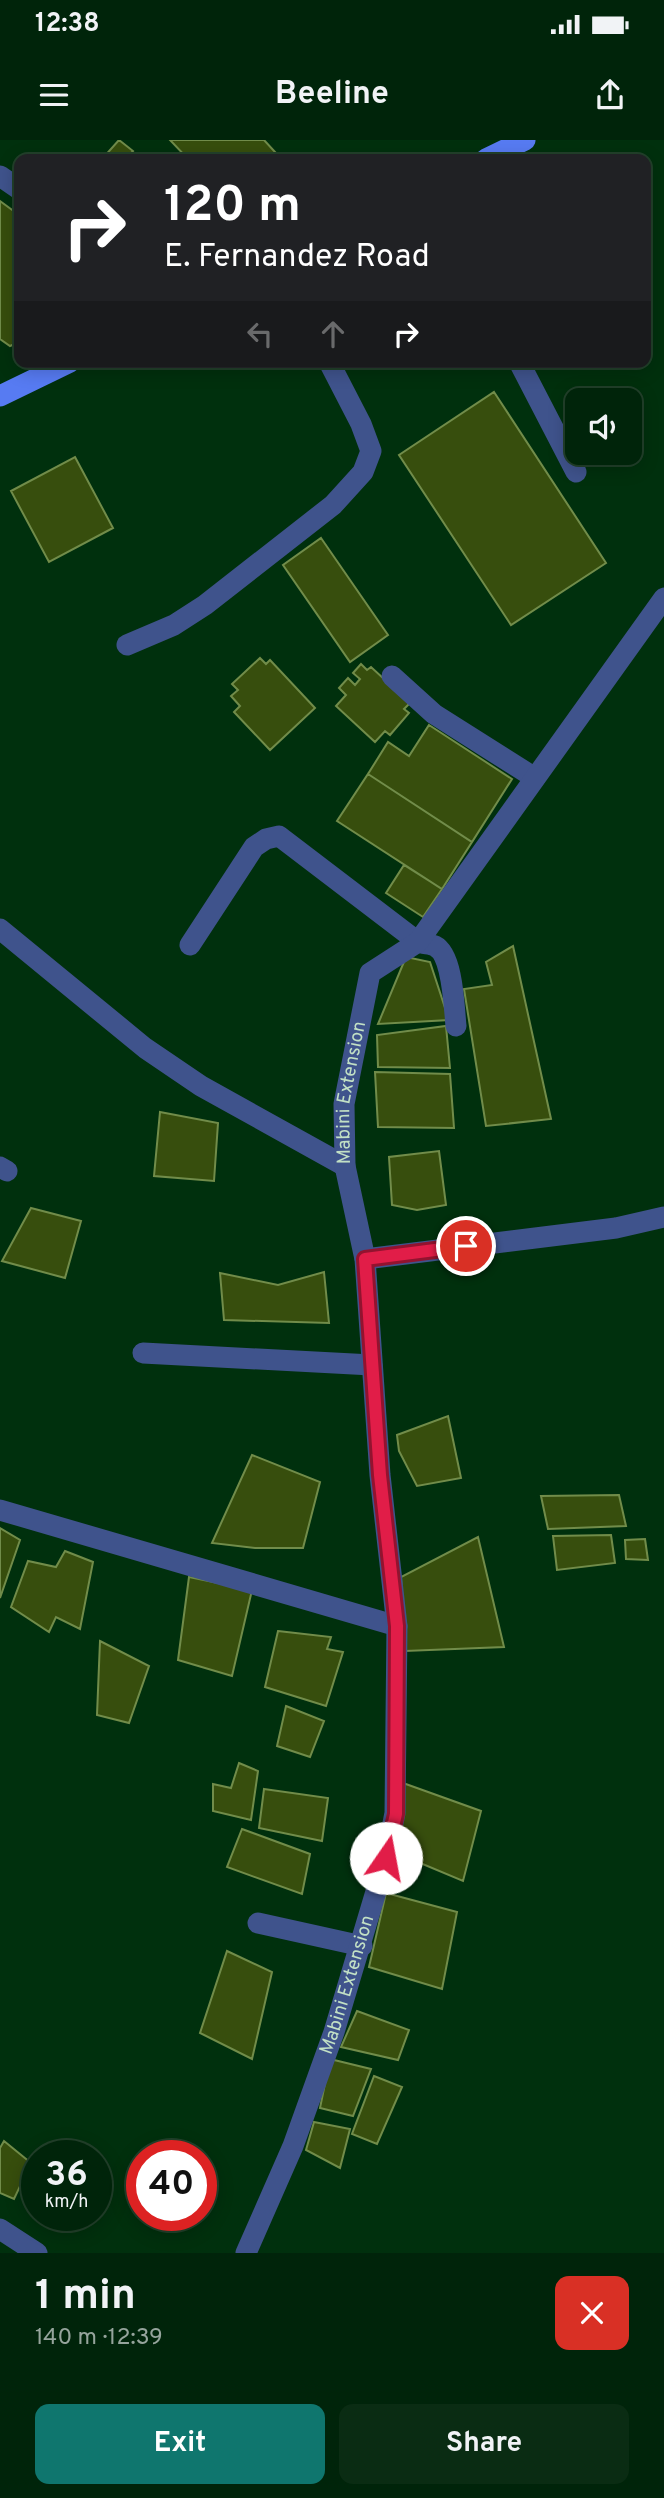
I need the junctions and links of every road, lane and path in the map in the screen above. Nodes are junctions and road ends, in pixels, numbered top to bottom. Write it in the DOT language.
graph roads {
  1 [pos="525,140"];
  2 [pos="496,154"];
  3 [pos="57,368"];
  4 [pos="332,368"];
  5 [pos="522,368"];
  6 [pos="0,396"];
  7 [pos="576,472"];
  8 [pos="664,598"];
  9 [pos="127,645"];
  10 [pos="392,676"];
  11 [pos="535,778"];
  12 [pos="0,929"];
  13 [pos="418,943"];
  14 [pos="190,945"];
  15 [pos="456,1026"];
  16 [pos="345,1167"];
  17 [pos="664,1217"];
  18 [pos="365,1259"];
  19 [pos="143,1353"];
  20 [pos="372,1365"];
  21 [pos="0,1510"];
  22 [pos="397,1626"];
  23 [pos="258,1923"];
  24 [pos="362,1946"];
  25 [pos="0,2230"];
  26 [pos="37,2253"];
  27 [pos="246,2253"];
  1 -- 2 [label="main road"];
  3 -- 6 [label="main road"];
  4 -- 9 [label="street"];
  5 -- 7 [label="street"];
  8 -- 11 [label="street, Mabini Extension"];
  10 -- 11 [label="street"];
  11 -- 13 [label="street, Mabini Extension"];
  12 -- 16 [label="street"];
  13 -- 14 [label="street"];
  13 -- 15 [label="street"];
  13 -- 16 [label="street, Mabini Extension"];
  16 -- 18 [label="street, Mabini Extension"];
  17 -- 18 [label="street"];
  18 -- 20 [label="street, Mabini Extension"];
  19 -- 20 [label="street"];
  20 -- 22 [label="street, Mabini Extension"];
  21 -- 22 [label="street"];
  22 -- 24 [label="street, Mabini Extension"];
  23 -- 24 [label="street"];
  24 -- 27 [label="street, Mabini Extension"];
  25 -- 26 [label="street"];
}
